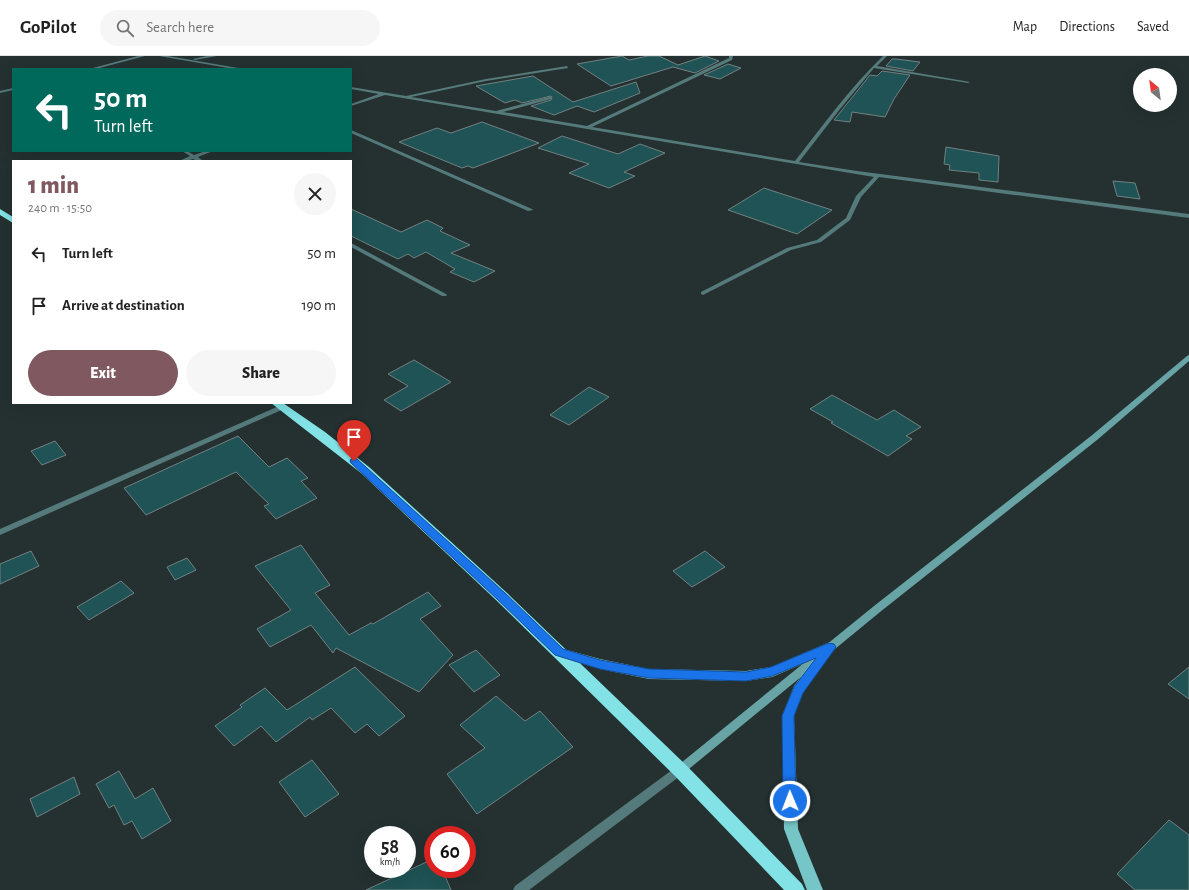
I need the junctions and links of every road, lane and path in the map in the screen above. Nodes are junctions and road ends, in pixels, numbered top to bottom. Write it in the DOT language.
graph roads {
  1 [pos="143,56"];
  2 [pos="161,56"];
  3 [pos="215,56"];
  4 [pos="731,56"];
  5 [pos="885,56"];
  6 [pos="186,60"];
  7 [pos="567,67"];
  8 [pos="873,67"];
  9 [pos="95,68"];
  10 [pos="236,68"];
  11 [pos="968,82"];
  12 [pos="352,88"];
  13 [pos="12,89"];
  14 [pos="0,92"];
  15 [pos="385,94"];
  16 [pos="403,97"];
  17 [pos="549,98"];
  18 [pos="352,105"];
  19 [pos="495,112"];
  20 [pos="587,128"];
  21 [pos="352,131"];
  22 [pos="186,152"];
  23 [pos="208,152"];
  24 [pos="194,157"];
  25 [pos="184,160"];
  26 [pos="200,160"];
  27 [pos="796,163"];
  28 [pos="877,176"];
  29 [pos="530,210"];
  30 [pos="0,211"];
  31 [pos="1189,216"];
  32 [pos="11,218"];
  33 [pos="352,246"];
  34 [pos="703,293"];
  35 [pos="444,295"];
  36 [pos="1189,357"];
  37 [pos="279,405"];
  38 [pos="0,532"];
  39 [pos="830,647"];
  40 [pos="559,652"];
  41 [pos="680,770"];
  42 [pos="519,890"];
  43 [pos="796,890"];
  44 [pos="814,890"];
  1 -- 9 [label="street"];
  2 -- 6 [label="street"];
  3 -- 6 [label="street"];
  4 -- 20 [label="street"];
  5 -- 8 [label="street"];
  6 -- 10 [label="street"];
  7 -- 16 [label="street"];
  8 -- 11 [label="street"];
  8 -- 27 [label="street"];
  12 -- 15 [label="street"];
  13 -- 14 [label="street"];
  15 -- 16 [label="street"];
  15 -- 18 [label="street"];
  16 -- 19 [label="street"];
  17 -- 19 [label="street"];
  19 -- 20 [label="street"];
  20 -- 27 [label="street"];
  21 -- 29 [label="street"];
  22 -- 24 [label="street"];
  23 -- 24 [label="street"];
  24 -- 25 [label="street"];
  24 -- 26 [label="street"];
  27 -- 28 [label="street"];
  28 -- 31 [label="street"];
  28 -- 34 [label="street"];
  30 -- 32 [label="highway"];
  33 -- 35 [label="street"];
  36 -- 39 [label="main road"];
  37 -- 38 [label="street"];
  37 -- 40 [label="highway"];
  39 -- 40 [label="main road"];
  39 -- 41 [label="main road"];
  39 -- 44 [label="main road"];
  40 -- 41 [label="highway"];
  41 -- 42 [label="street"];
  41 -- 43 [label="highway"];
}
